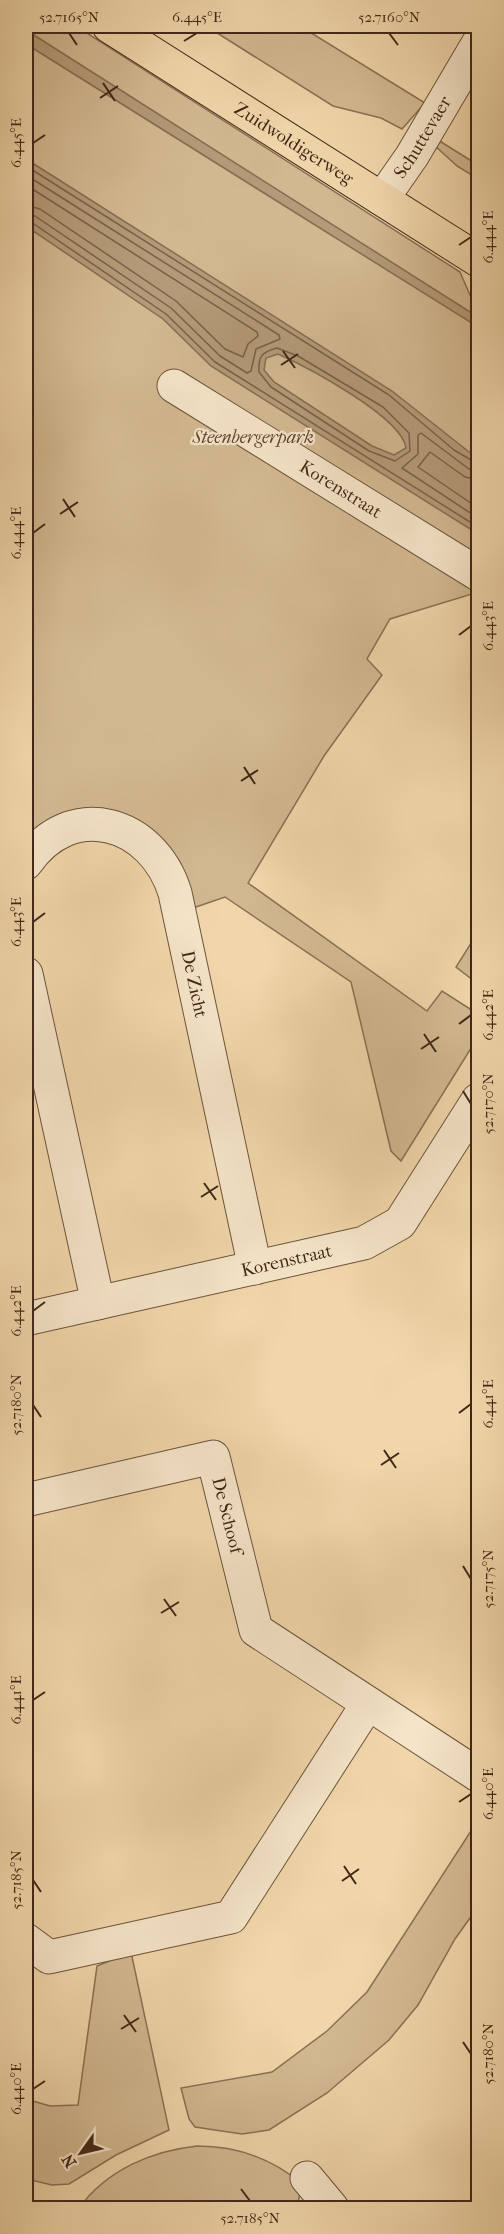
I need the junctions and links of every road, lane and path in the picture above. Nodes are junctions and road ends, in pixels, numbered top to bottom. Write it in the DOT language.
graph roads {
  1 [pos="109,26"];
  2 [pos="478,44"];
  3 [pos="382,199"];
  4 [pos="478,260"];
  5 [pos="174,386"];
  6 [pos="478,574"];
  7 [pos="26,863"];
  8 [pos="26,974"];
  9 [pos="478,1100"];
  10 [pos="255,1268"];
  11 [pos="98,1303"];
  12 [pos="26,1319"];
  13 [pos="26,1500"];
  14 [pos="368,1705"];
  15 [pos="478,1775"];
  16 [pos="26,1940"];
  17 [pos="307,2178"];
  18 [pos="332,2208"];
  1 -- 3 [label="main road, Zuidwoldigerweg"];
  2 -- 3 [label="street, Schuttevaer"];
  3 -- 4 [label="main road, Zuidwoldigerweg"];
  5 -- 6 [label="street, Korenstraat"];
  7 -- 10 [label="street, De Zicht"];
  8 -- 11 [label="street"];
  9 -- 10 [label="street, Korenstraat"];
  10 -- 11 [label="street, Korenstraat"];
  11 -- 12 [label="street, Korenstraat"];
  13 -- 14 [label="street, De Schoof"];
  14 -- 15 [label="street, De Schoof"];
  14 -- 16 [label="street"];
  17 -- 18 [label="street"];
}
